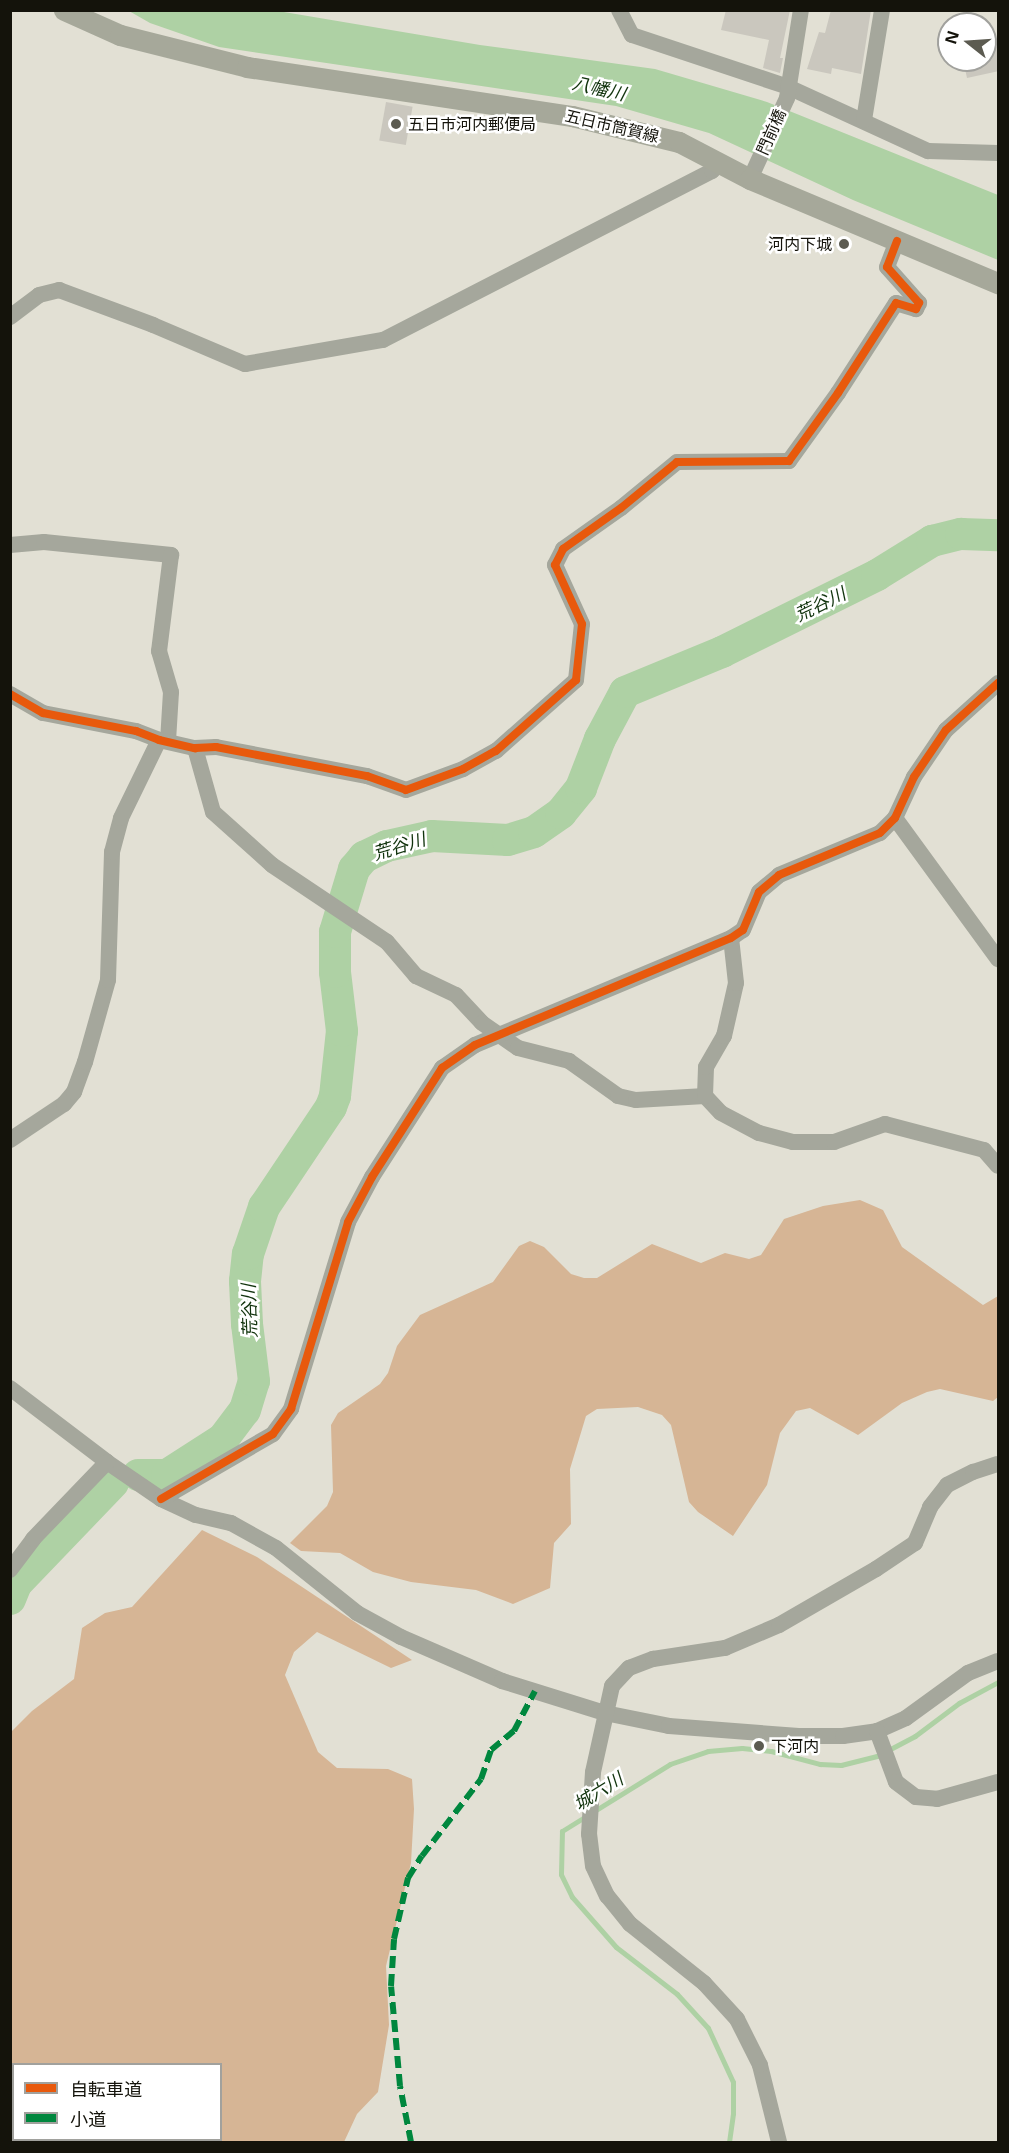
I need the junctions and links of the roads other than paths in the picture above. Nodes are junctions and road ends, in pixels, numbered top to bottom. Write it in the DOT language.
graph roads {
  1 [pos="64,10"];
  2 [pos="619,10"];
  3 [pos="801,10"];
  4 [pos="882,10"];
  5 [pos="787,92"];
  6 [pos="864,120"];
  7 [pos="999,153"];
  8 [pos="719,169"];
  9 [pos="753,173"];
  10 [pos="897,241"];
  11 [pos="999,283"];
  12 [pos="10,317"];
  13 [pos="10,545"];
  14 [pos="999,683"];
  15 [pos="10,694"];
  16 [pos="164,740"];
  17 [pos="195,748"];
  18 [pos="895,818"];
  19 [pos="731,938"];
  20 [pos="999,958"];
  21 [pos="497,1035"];
  22 [pos="705,1096"];
  23 [pos="10,1140"];
  24 [pos="999,1166"];
  25 [pos="10,1388"];
  26 [pos="107,1462"];
  27 [pos="999,1464"];
  28 [pos="161,1499"];
  29 [pos="10,1570"];
  30 [pos="999,1661"];
  31 [pos="605,1713"];
  32 [pos="878,1735"];
  33 [pos="999,1782"];
  34 [pos="778,2142"];
  1 -- 8 [label="main road, 五日市筒賀線"];
  2 -- 5 [label="street"];
  3 -- 5 [label="street, 門前橋"];
  4 -- 6 [label="street"];
  5 -- 6 [label="street"];
  5 -- 9 [label="street, 門前橋"];
  6 -- 7 [label="street"];
  8 -- 9 [label="main road, 五日市筒賀線"];
  8 -- 12 [label="street"];
  9 -- 10 [label="main road, 五日市筒賀線"];
  10 -- 11 [label="main road, 五日市筒賀線"];
  10 -- 17 [label="street"];
  13 -- 16 [label="street"];
  14 -- 18 [label="street"];
  15 -- 16 [label="street"];
  16 -- 17 [label="street"];
  16 -- 23 [label="street"];
  17 -- 21 [label="street"];
  18 -- 19 [label="street"];
  18 -- 20 [label="street"];
  19 -- 21 [label="street"];
  19 -- 22 [label="street"];
  21 -- 22 [label="street"];
  21 -- 28 [label="street"];
  22 -- 24 [label="street"];
  25 -- 26 [label="street"];
  26 -- 28 [label="street"];
  26 -- 29 [label="street"];
  27 -- 31 [label="street"];
  28 -- 31 [label="street"];
  30 -- 32 [label="street"];
  31 -- 32 [label="street"];
  31 -- 34 [label="street"];
  32 -- 33 [label="street"];
}
